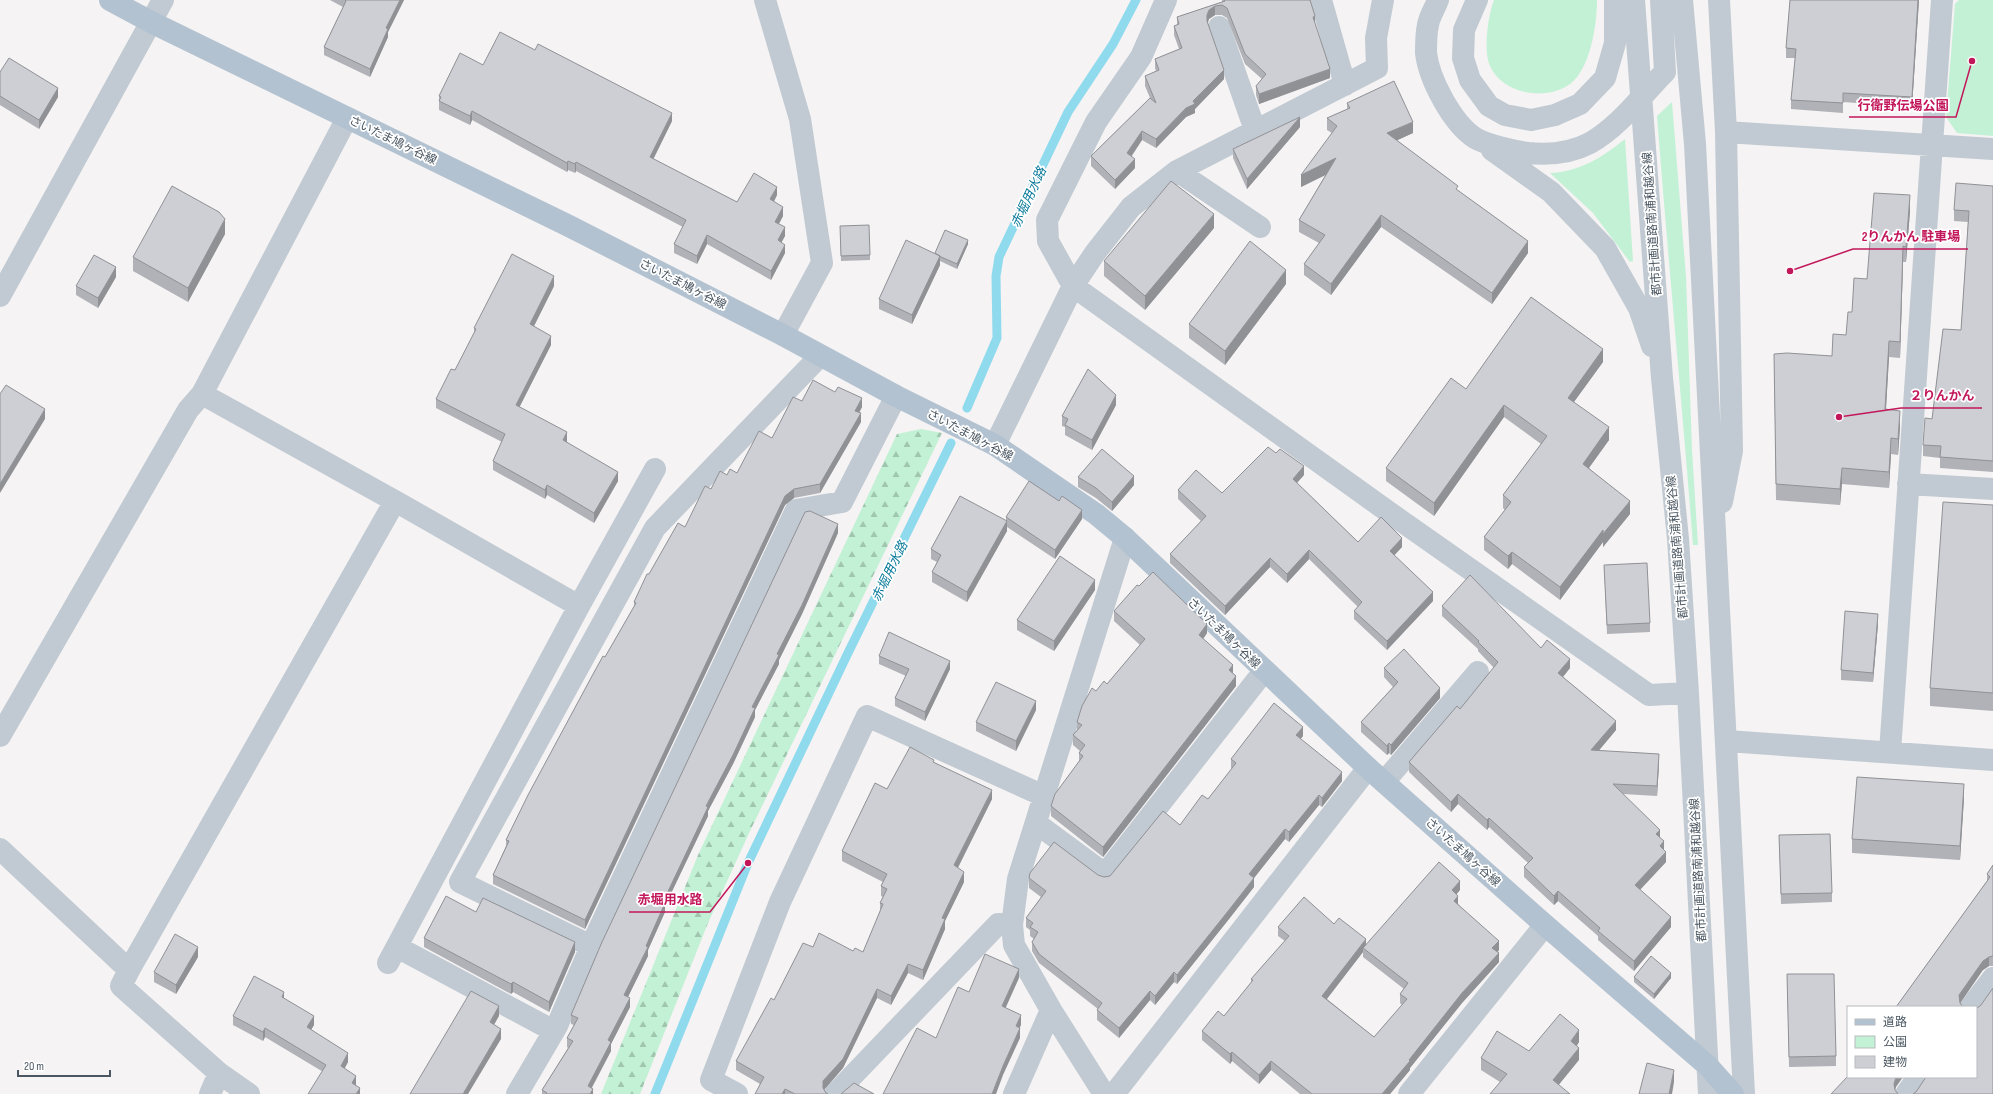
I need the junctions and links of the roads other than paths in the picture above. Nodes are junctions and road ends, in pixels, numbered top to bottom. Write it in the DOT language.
graph roads {
  1 [pos="110,0"];
  2 [pos="163,0"];
  3 [pos="1166,0"];
  4 [pos="1320,0"];
  5 [pos="1383,0"];
  6 [pos="1438,0"];
  7 [pos="1477,0"];
  8 [pos="1615,0"];
  9 [pos="1634,0"];
  10 [pos="1661,0"];
  11 [pos="1682,0"];
  12 [pos="1718,0"];
  13 [pos="1942,0"];
  14 [pos="766,3"];
  15 [pos="151,22"];
  16 [pos="1219,27"];
  17 [pos="1345,85"];
  18 [pos="1641,96"];
  19 [pos="347,118"];
  20 [pos="1255,130"];
  21 [pos="1726,132"];
  22 [pos="1475,138"];
  23 [pos="1931,144"];
  24 [pos="1993,149"];
  25 [pos="1177,171"];
  26 [pos="1260,227"];
  27 [pos="1073,286"];
  28 [pos="0,296"];
  29 [pos="783,335"];
  30 [pos="820,356"];
  31 [pos="1662,378"];
  32 [pos="202,394"];
  33 [pos="896,396"];
  34 [pos="995,446"];
  35 [pos="655,469"];
  36 [pos="1908,484"];
  37 [pos="1993,489"];
  38 [pos="395,501"];
  39 [pos="1716,536"];
  40 [pos="1125,538"];
  41 [pos="579,606"];
  42 [pos="1264,671"];
  43 [pos="1478,672"];
  44 [pos="1688,694"];
  45 [pos="0,736"];
  46 [pos="1727,740"];
  47 [pos="1890,752"];
  48 [pos="1993,760"];
  49 [pos="1368,768"];
  50 [pos="1384,782"];
  51 [pos="1044,796"];
  52 [pos="1036,823"];
  53 [pos="0,849"];
  54 [pos="1012,925"];
  55 [pos="1545,925"];
  56 [pos="591,946"];
  57 [pos="130,970"];
  58 [pos="1993,978"];
  59 [pos="1972,1006"];
  60 [pos="1051,1010"];
  61 [pos="554,1031"];
  62 [pos="1708,1066"];
  63 [pos="219,1073"];
  64 [pos="1917,1078"];
  65 [pos="210,1094"];
  66 [pos="249,1094"];
  67 [pos="518,1094"];
  68 [pos="737,1094"];
  69 [pos="835,1094"];
  70 [pos="1014,1094"];
  71 [pos="1104,1094"];
  72 [pos="1114,1094"];
  73 [pos="1409,1094"];
  74 [pos="1709,1094"];
  75 [pos="1734,1094"];
  76 [pos="1744,1094"];
  77 [pos="1906,1094"];
  1 -- 15 [label="main road, さいたま鳩ヶ谷線"];
  2 -- 15 [label="street"];
  3 -- 27 [label="street"];
  4 -- 17 [label="street"];
  5 -- 17 [label="street"];
  6 -- 22 [label="street"];
  7 -- 8 [label="street"];
  9 -- 18 [label="street, 都市計画道路南浦和越谷線"];
  10 -- 18 [label="street"];
  11 -- 39 [label="street"];
  12 -- 21 [label="street"];
  13 -- 23 [label="street"];
  14 -- 29 [label="street"];
  15 -- 19 [label="main road, さいたま鳩ヶ谷線"];
  15 -- 28 [label="street"];
  16 -- 20 [label="street"];
  17 -- 20 [label="street"];
  18 -- 22 [label="street"];
  18 -- 31 [label="street, 都市計画道路南浦和越谷線"];
  19 -- 29 [label="main road, さいたま鳩ヶ谷線"];
  19 -- 32 [label="street"];
  20 -- 25 [label="street"];
  21 -- 23 [label="street"];
  21 -- 39 [label="street"];
  22 -- 31 [label="street"];
  23 -- 24 [label="street"];
  23 -- 36 [label="street"];
  25 -- 26 [label="street"];
  25 -- 27 [label="street"];
  27 -- 34 [label="street"];
  27 -- 44 [label="street"];
  29 -- 30 [label="main road, さいたま鳩ヶ谷線"];
  30 -- 33 [label="main road, さいたま鳩ヶ谷線"];
  30 -- 56 [label="street"];
  31 -- 44 [label="street, 都市計画道路南浦和越谷線"];
  32 -- 38 [label="street"];
  32 -- 45 [label="street"];
  33 -- 34 [label="main road, さいたま鳩ヶ谷線"];
  33 -- 56 [label="street"];
  34 -- 40 [label="main road, さいたま鳩ヶ谷線"];
  35 -- 41 [label="street"];
  36 -- 37 [label="street"];
  36 -- 47 [label="street"];
  38 -- 41 [label="street"];
  38 -- 57 [label="street"];
  39 -- 46 [label="street"];
  40 -- 42 [label="main road, さいたま鳩ヶ谷線"];
  40 -- 51 [label="street"];
  41 -- 61 [label="street"];
  42 -- 49 [label="main road, さいたま鳩ヶ谷線"];
  42 -- 52 [label="street"];
  43 -- 50 [label="street"];
  44 -- 62 [label="street, 都市計画道路南浦和越谷線"];
  46 -- 47 [label="street"];
  46 -- 76 [label="street"];
  47 -- 48 [label="street"];
  49 -- 50 [label="main road, さいたま鳩ヶ谷線"];
  49 -- 72 [label="street"];
  50 -- 55 [label="main road, さいたま鳩ヶ谷線"];
  51 -- 52 [label="street"];
  51 -- 68 [label="street"];
  52 -- 54 [label="street"];
  53 -- 57 [label="street"];
  54 -- 60 [label="street"];
  54 -- 69 [label="street"];
  55 -- 62 [label="main road, さいたま鳩ヶ谷線"];
  55 -- 73 [label="street"];
  56 -- 61 [label="street"];
  57 -- 63 [label="street"];
  58 -- 59 [label="street"];
  60 -- 70 [label="street"];
  60 -- 71 [label="street"];
  61 -- 67 [label="street"];
  62 -- 74 [label="street, 都市計画道路南浦和越谷線"];
  62 -- 75 [label="main road, さいたま鳩ヶ谷線"];
  63 -- 65 [label="street"];
  63 -- 66 [label="street"];
  64 -- 77 [label="street"];
}
